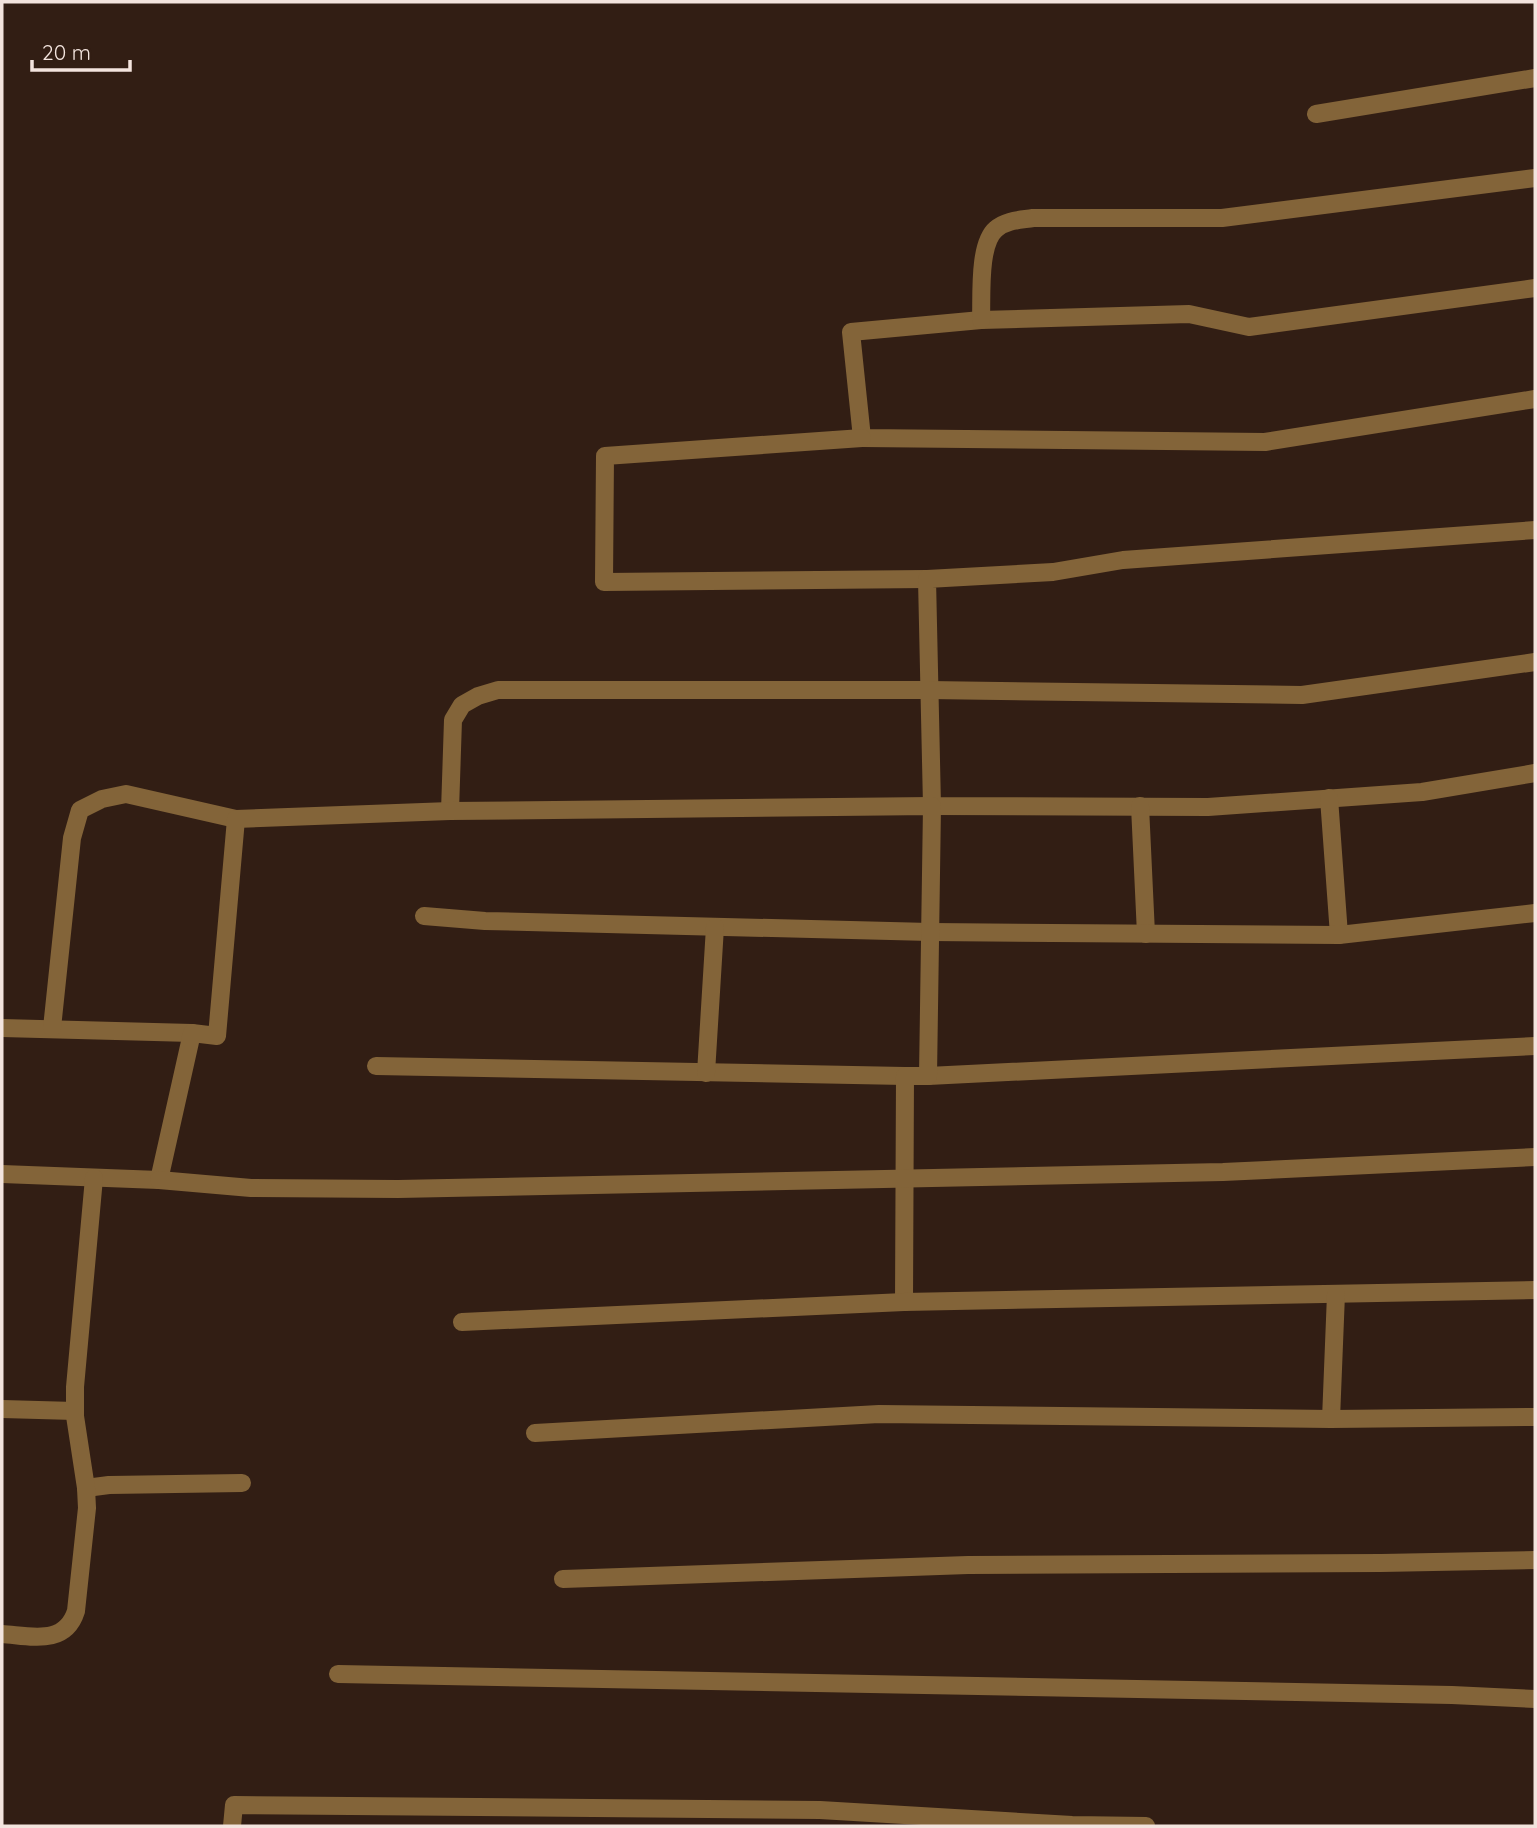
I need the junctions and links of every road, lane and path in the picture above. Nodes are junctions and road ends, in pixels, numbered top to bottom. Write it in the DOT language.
graph roads {
  1 [pos="1535,78"];
  2 [pos="1316,114"];
  3 [pos="1535,178"];
  4 [pos="1535,288"];
  5 [pos="981,320"];
  6 [pos="1535,399"];
  7 [pos="862,438"];
  8 [pos="1535,530"];
  9 [pos="927,579"];
  10 [pos="1535,662"];
  11 [pos="929,690"];
  12 [pos="1535,773"];
  13 [pos="1329,798"];
  14 [pos="932,806"];
  15 [pos="1140,806"];
  16 [pos="450,811"];
  17 [pos="236,819"];
  18 [pos="1535,913"];
  19 [pos="424,916"];
  20 [pos="715,927"];
  21 [pos="930,932"];
  22 [pos="1146,934"];
  23 [pos="1339,935"];
  24 [pos="2,1028"];
  25 [pos="52,1028"];
  26 [pos="192,1033"];
  27 [pos="1535,1046"];
  28 [pos="376,1066"];
  29 [pos="706,1073"];
  30 [pos="905,1076"];
  31 [pos="928,1076"];
  32 [pos="1535,1157"];
  33 [pos="2,1174"];
  34 [pos="94,1178"];
  35 [pos="904,1179"];
  36 [pos="159,1180"];
  37 [pos="1535,1290"];
  38 [pos="1336,1294"];
  39 [pos="904,1302"];
  40 [pos="462,1322"];
  41 [pos="2,1409"];
  42 [pos="75,1411"];
  43 [pos="1535,1417"];
  44 [pos="1331,1419"];
  45 [pos="535,1433"];
  46 [pos="242,1483"];
  47 [pos="86,1488"];
  48 [pos="1535,1560"];
  49 [pos="563,1578"];
  50 [pos="2,1634"];
  51 [pos="338,1674"];
  52 [pos="1535,1699"];
  53 [pos="232,1826"];
  54 [pos="1146,1826"];
  1 -- 2 [label="street"];
  3 -- 5 [label="street"];
  4 -- 5 [label="street"];
  5 -- 7 [label="street"];
  6 -- 7 [label="street"];
  7 -- 9 [label="street"];
  8 -- 9 [label="street"];
  9 -- 11 [label="street"];
  10 -- 11 [label="street"];
  11 -- 14 [label="street"];
  11 -- 16 [label="street"];
  12 -- 13 [label="street"];
  13 -- 15 [label="street"];
  13 -- 23 [label="street"];
  14 -- 15 [label="street"];
  14 -- 16 [label="street"];
  14 -- 21 [label="street"];
  15 -- 22 [label="street"];
  16 -- 17 [label="street"];
  17 -- 25 [label="street"];
  17 -- 26 [label="street"];
  18 -- 23 [label="street"];
  19 -- 20 [label="street"];
  20 -- 21 [label="street"];
  20 -- 29 [label="street"];
  21 -- 22 [label="street"];
  21 -- 31 [label="street"];
  22 -- 23 [label="street"];
  24 -- 25 [label="street"];
  25 -- 26 [label="street"];
  26 -- 36 [label="street"];
  27 -- 31 [label="street"];
  28 -- 29 [label="street"];
  29 -- 30 [label="street"];
  30 -- 31 [label="street"];
  30 -- 35 [label="street"];
  32 -- 35 [label="street"];
  33 -- 34 [label="street"];
  34 -- 36 [label="street"];
  34 -- 42 [label="street"];
  35 -- 36 [label="street"];
  35 -- 39 [label="street"];
  37 -- 38 [label="street"];
  38 -- 39 [label="street"];
  38 -- 44 [label="street"];
  39 -- 40 [label="street"];
  41 -- 42 [label="street"];
  42 -- 47 [label="street"];
  43 -- 44 [label="street"];
  44 -- 45 [label="street"];
  46 -- 47 [label="street"];
  47 -- 50 [label="street"];
  48 -- 49 [label="street"];
  51 -- 52 [label="street"];
  53 -- 54 [label="street"];
}
